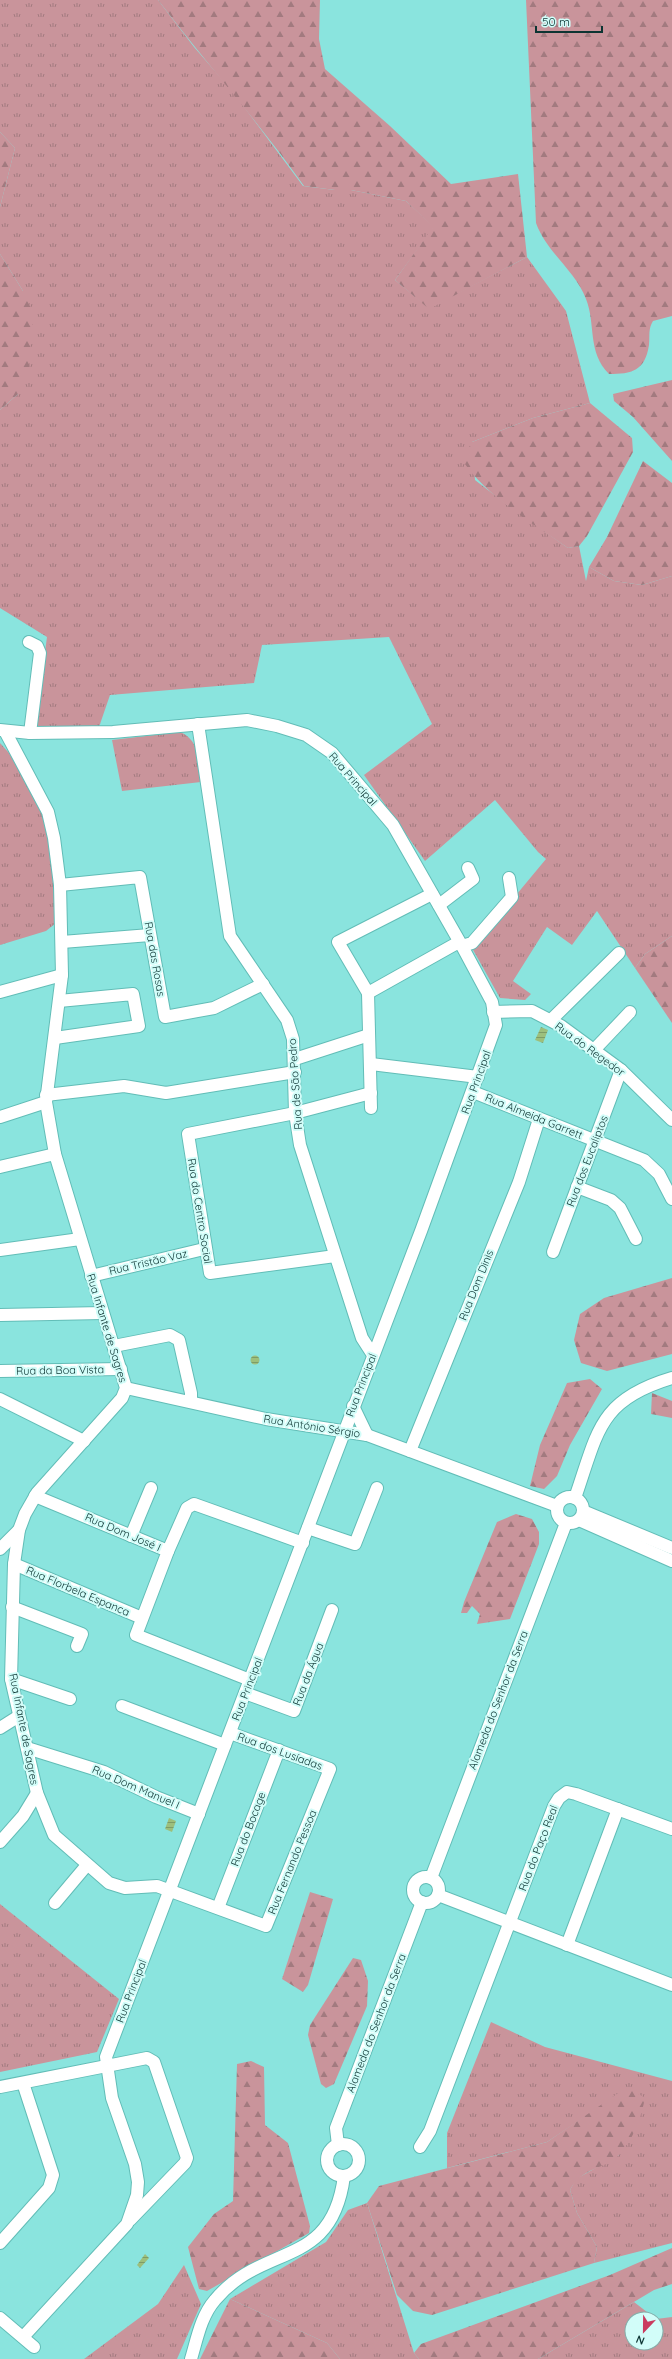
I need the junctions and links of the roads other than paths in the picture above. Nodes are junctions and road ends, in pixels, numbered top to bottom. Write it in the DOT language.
graph roads {
  1 [pos="29,642"];
  2 [pos="198,724"];
  3 [pos="3,730"];
  4 [pos="30,733"];
  5 [pos="468,868"];
  6 [pos="509,878"];
  7 [pos="60,885"];
  8 [pos="432,894"];
  9 [pos="439,906"];
  10 [pos="150,935"];
  11 [pos="62,942"];
  12 [pos="461,944"];
  13 [pos="619,953"];
  14 [pos="62,975"];
  15 [pos="263,984"];
  16 [pos="0,992"];
  17 [pos="368,993"];
  18 [pos="59,1001"];
  19 [pos="493,1012"];
  20 [pos="630,1012"];
  21 [pos="551,1020"];
  22 [pos="369,1035"];
  23 [pos="55,1038"];
  24 [pos="594,1050"];
  25 [pos="295,1059"];
  26 [pos="371,1064"];
  27 [pos="621,1070"];
  28 [pos="295,1072"];
  29 [pos="478,1077"];
  30 [pos="473,1092"];
  31 [pos="371,1093"];
  32 [pos="46,1099"];
  33 [pos="371,1108"];
  34 [pos="296,1113"];
  35 [pos="0,1117"];
  36 [pos="539,1119"];
  37 [pos="672,1120"];
  38 [pos="595,1141"];
  39 [pos="54,1154"];
  40 [pos="0,1167"];
  41 [pos="577,1187"];
  42 [pos="672,1199"];
  43 [pos="80,1239"];
  44 [pos="636,1239"];
  45 [pos="204,1249"];
  46 [pos="0,1250"];
  47 [pos="553,1252"];
  48 [pos="335,1256"];
  49 [pos="91,1276"];
  50 [pos="103,1313"];
  51 [pos="0,1315"];
  52 [pos="114,1346"];
  53 [pos="373,1355"];
  54 [pos="121,1369"];
  55 [pos="0,1371"];
  56 [pos="672,1378"];
  57 [pos="126,1388"];
  58 [pos="0,1399"];
  59 [pos="191,1402"];
  60 [pos="353,1406"];
  61 [pos="344,1430"];
  62 [pos="367,1435"];
  63 [pos="84,1442"];
  64 [pos="410,1451"];
  65 [pos="151,1488"];
  66 [pos="377,1488"];
  67 [pos="36,1496"];
  68 [pos="575,1498"];
  69 [pos="557,1506"];
  70 [pos="581,1516"];
  71 [pos="566,1523"];
  72 [pos="308,1528"];
  73 [pos="18,1530"];
  74 [pos="131,1536"];
  75 [pos="303,1543"];
  76 [pos="672,1548"];
  77 [pos="0,1549"];
  78 [pos="168,1551"];
  79 [pos="672,1561"];
  80 [pos="14,1564"];
  81 [pos="12,1607"];
  82 [pos="332,1610"];
  83 [pos="142,1618"];
  84 [pos="77,1646"];
  85 [pos="11,1679"];
  86 [pos="250,1680"];
  87 [pos="245,1693"];
  88 [pos="70,1699"];
  89 [pos="122,1706"];
  90 [pos="19,1716"];
  91 [pos="0,1728"];
  92 [pos="230,1733"];
  93 [pos="225,1745"];
  94 [pos="27,1748"];
  95 [pos="279,1750"];
  96 [pos="330,1769"];
  97 [pos="37,1793"];
  98 [pos="618,1809"];
  99 [pos="199,1814"];
  100 [pos="23,1816"];
  101 [pos="47,1821"];
  102 [pos="672,1829"];
  103 [pos="0,1842"];
  104 [pos="87,1865"];
  105 [pos="431,1878"];
  106 [pos="170,1890"];
  107 [pos="438,1895"];
  108 [pos="422,1902"];
  109 [pos="55,1903"];
  110 [pos="218,1908"];
  111 [pos="509,1923"];
  112 [pos="567,1945"];
  113 [pos="672,1985"];
  114 [pos="107,2065"];
  115 [pos="23,2083"];
  116 [pos="0,2087"];
  117 [pos="338,2145"];
  118 [pos="420,2147"];
  119 [pos="344,2176"];
  120 [pos="138,2182"];
  121 [pos="155,2194"];
  122 [pos="127,2224"];
  123 [pos="0,2243"];
  124 [pos="0,2318"];
  125 [pos="23,2337"];
  126 [pos="34,2347"];
  127 [pos="191,2359"];
  1 -- 4 [label="street"];
  2 -- 4 [label="street, Rua Principal"];
  2 -- 8 [label="street, Rua Principal"];
  2 -- 15 [label="street, Rua de São Pedro"];
  3 -- 4 [label="street, Rua Principal"];
  3 -- 7 [label="street, Rua Infante de Sagres"];
  5 -- 9 [label="street"];
  6 -- 12 [label="street"];
  7 -- 10 [label="street, Rua das Rosas"];
  7 -- 11 [label="street, Rua Infante de Sagres"];
  8 -- 9 [label="street, Rua Principal"];
  8 -- 17 [label="street"];
  9 -- 12 [label="street, Rua Principal"];
  10 -- 11 [label="street"];
  10 -- 15 [label="street, Rua das Rosas"];
  11 -- 14 [label="street, Rua Infante de Sagres"];
  12 -- 17 [label="street"];
  12 -- 19 [label="street, Rua Principal"];
  13 -- 21 [label="street"];
  14 -- 16 [label="street"];
  14 -- 18 [label="street, Rua Infante de Sagres"];
  15 -- 25 [label="street, Rua de São Pedro"];
  17 -- 22 [label="street"];
  18 -- 23 [label="street, Rua Infante de Sagres"];
  18 -- 23 [label="street"];
  19 -- 21 [label="street, Rua do Regedor"];
  19 -- 29 [label="street, Rua Principal"];
  20 -- 24 [label="street"];
  21 -- 24 [label="street, Rua do Regedor"];
  22 -- 25 [label="street"];
  22 -- 26 [label="street"];
  23 -- 32 [label="street, Rua Infante de Sagres"];
  24 -- 27 [label="street, Rua do Regedor"];
  25 -- 28 [label="street, Rua de São Pedro"];
  26 -- 29 [label="street"];
  26 -- 31 [label="street"];
  27 -- 37 [label="street, Rua do Regedor"];
  27 -- 38 [label="street, Rua dos Eucaliptos"];
  28 -- 32 [label="street"];
  28 -- 34 [label="street, Rua de São Pedro"];
  29 -- 30 [label="street, Rua Principal"];
  30 -- 36 [label="street, Rua Almeida Garrett"];
  30 -- 53 [label="street, Rua Principal"];
  31 -- 33 [label="street"];
  31 -- 34 [label="street"];
  32 -- 35 [label="street"];
  32 -- 39 [label="street, Rua Infante de Sagres"];
  34 -- 45 [label="street, Rua do Centro Social"];
  34 -- 48 [label="street, Rua de São Pedro"];
  36 -- 38 [label="street, Rua Almeida Garrett"];
  36 -- 64 [label="street, Rua Dom Dinis"];
  38 -- 41 [label="street, Rua dos Eucaliptos"];
  38 -- 42 [label="street, Rua Almeida Garrett"];
  39 -- 40 [label="street"];
  39 -- 43 [label="street, Rua Infante de Sagres"];
  41 -- 44 [label="street"];
  41 -- 47 [label="street, Rua dos Eucaliptos"];
  43 -- 46 [label="street"];
  43 -- 49 [label="street, Rua Infante de Sagres"];
  45 -- 48 [label="street, Rua do Centro Social"];
  45 -- 49 [label="street, Rua Tristão Vaz"];
  48 -- 53 [label="street, Rua de São Pedro"];
  49 -- 50 [label="street, Rua Infante de Sagres"];
  50 -- 51 [label="street"];
  50 -- 52 [label="street, Rua Infante de Sagres"];
  52 -- 54 [label="street, Rua Infante de Sagres"];
  52 -- 59 [label="street"];
  53 -- 60 [label="street, Rua Principal"];
  54 -- 55 [label="street, Rua da Boa Vista"];
  54 -- 57 [label="street, Rua Infante de Sagres"];
  56 -- 68 [label="street"];
  57 -- 59 [label="street, Rua António Sérgio"];
  57 -- 63 [label="street, Rua Infante de Sagres"];
  58 -- 63 [label="street"];
  59 -- 61 [label="street, Rua António Sérgio"];
  60 -- 61 [label="street, Rua Principal"];
  60 -- 62 [label="street"];
  61 -- 62 [label="street, Rua António Sérgio"];
  61 -- 72 [label="street, Rua Principal"];
  62 -- 64 [label="street, Rua António Sérgio"];
  63 -- 67 [label="street, Rua Infante de Sagres"];
  64 -- 69 [label="street, Rua António Sérgio"];
  65 -- 74 [label="street"];
  66 -- 72 [label="street"];
  67 -- 73 [label="street, Rua Infante de Sagres"];
  67 -- 74 [label="street, Rua Dom José I"];
  68 -- 69 [label="street"];
  68 -- 70 [label="street"];
  69 -- 71 [label="street"];
  70 -- 71 [label="street"];
  70 -- 76 [label="street"];
  70 -- 79 [label="street"];
  71 -- 105 [label="street, Alameda do Senhor da Serra"];
  72 -- 75 [label="street, Rua Principal"];
  73 -- 77 [label="street"];
  73 -- 80 [label="street, Rua Infante de Sagres"];
  74 -- 78 [label="street, Rua Dom José I"];
  75 -- 78 [label="street"];
  75 -- 86 [label="street, Rua Principal"];
  78 -- 83 [label="street, Rua Dom José I"];
  80 -- 81 [label="street, Rua Infante de Sagres"];
  80 -- 83 [label="street, Rua Florbela Espanca"];
  81 -- 84 [label="street"];
  81 -- 85 [label="street, Rua Infante de Sagres"];
  82 -- 87 [label="street, Rua da Água"];
  83 -- 86 [label="street, Rua Dom José I"];
  85 -- 88 [label="street"];
  85 -- 90 [label="street, Rua Infante de Sagres"];
  86 -- 87 [label="street, Rua Principal"];
  87 -- 92 [label="street, Rua Principal"];
  89 -- 93 [label="street"];
  90 -- 91 [label="street"];
  90 -- 94 [label="street, Rua Infante de Sagres"];
  92 -- 93 [label="street, Rua Principal"];
  92 -- 95 [label="street, Rua dos Lusíadas"];
  93 -- 99 [label="street, Rua Principal"];
  94 -- 97 [label="street, Rua Infante de Sagres"];
  94 -- 99 [label="street, Rua Dom Manuel I"];
  95 -- 96 [label="street, Rua dos Lusíadas"];
  95 -- 110 [label="street, Rua do Bocage"];
  96 -- 110 [label="street, Rua Fernando Pessoa"];
  97 -- 100 [label="street"];
  97 -- 101 [label="street, Rua Infante de Sagres"];
  98 -- 102 [label="street, Rua do Paço Real"];
  98 -- 111 [label="street, Rua do Paço Real"];
  98 -- 112 [label="street"];
  99 -- 106 [label="street, Rua Principal"];
  100 -- 101 [label="street"];
  100 -- 103 [label="street"];
  101 -- 104 [label="street, Rua Infante de Sagres"];
  104 -- 106 [label="street, Rua Infante de Sagres"];
  104 -- 109 [label="street"];
  105 -- 107 [label="street"];
  105 -- 108 [label="street"];
  106 -- 110 [label="street, Rua Fernando Pessoa"];
  106 -- 114 [label="street, Rua Principal"];
  107 -- 108 [label="street"];
  107 -- 111 [label="street"];
  108 -- 117 [label="street, Alameda do Senhor da Serra"];
  111 -- 112 [label="street"];
  111 -- 118 [label="street, Rua do Paço Real"];
  112 -- 113 [label="street"];
  114 -- 115 [label="street"];
  114 -- 120 [label="street, Rua Principal"];
  114 -- 121 [label="street"];
  115 -- 116 [label="street"];
  115 -- 123 [label="street"];
  117 -- 119 [label="street"];
  117 -- 119 [label="street"];
  119 -- 127 [label="street"];
  120 -- 121 [label="street"];
  120 -- 122 [label="street, Rua Principal"];
  121 -- 122 [label="street"];
  122 -- 125 [label="street, Rua Principal"];
  124 -- 125 [label="street"];
  125 -- 126 [label="street"];
}
